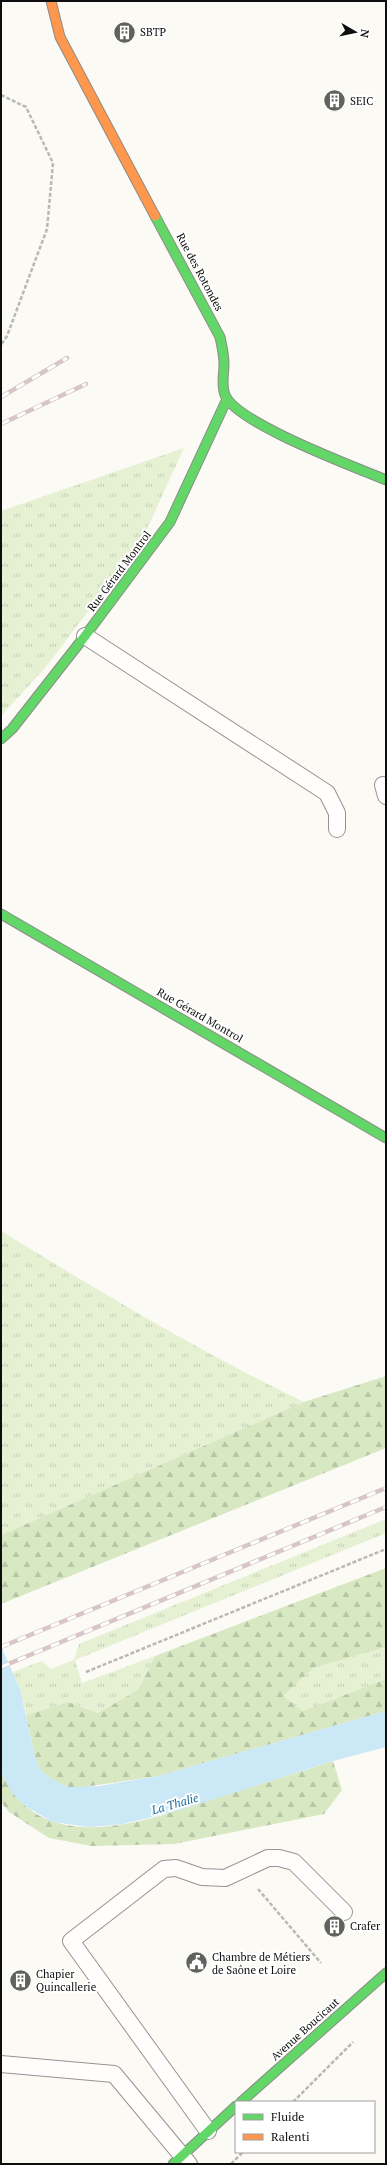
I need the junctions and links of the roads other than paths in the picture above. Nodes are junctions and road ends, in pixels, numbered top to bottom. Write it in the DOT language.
graph roads {
  1 [pos="51,1"];
  2 [pos="227,399"];
  3 [pos="386,480"];
  4 [pos="85,636"];
  5 [pos="1,738"];
  6 [pos="337,829"];
  7 [pos="1,914"];
  8 [pos="386,1138"];
  9 [pos="344,1912"];
  10 [pos="386,1973"];
  11 [pos="1,2064"];
  12 [pos="242,2101"];
  13 [pos="235,2107"];
  14 [pos="208,2131"];
  15 [pos="181,2161"];
  1 -- 2 [label="street, Rue des Rotondes"];
  2 -- 3 [label="street"];
  2 -- 4 [label="street, Rue Gérard Montrol"];
  4 -- 5 [label="street, Rue Gérard Montrol"];
  4 -- 6 [label="lane"];
  7 -- 8 [label="street, Rue Gérard Montrol"];
  9 -- 14 [label="lane"];
  10 -- 12 [label="street, Avenue Boucicaut"];
  11 -- 15 [label="lane"];
  13 -- 14 [label="street"];
  14 -- 15 [label="street"];
}
